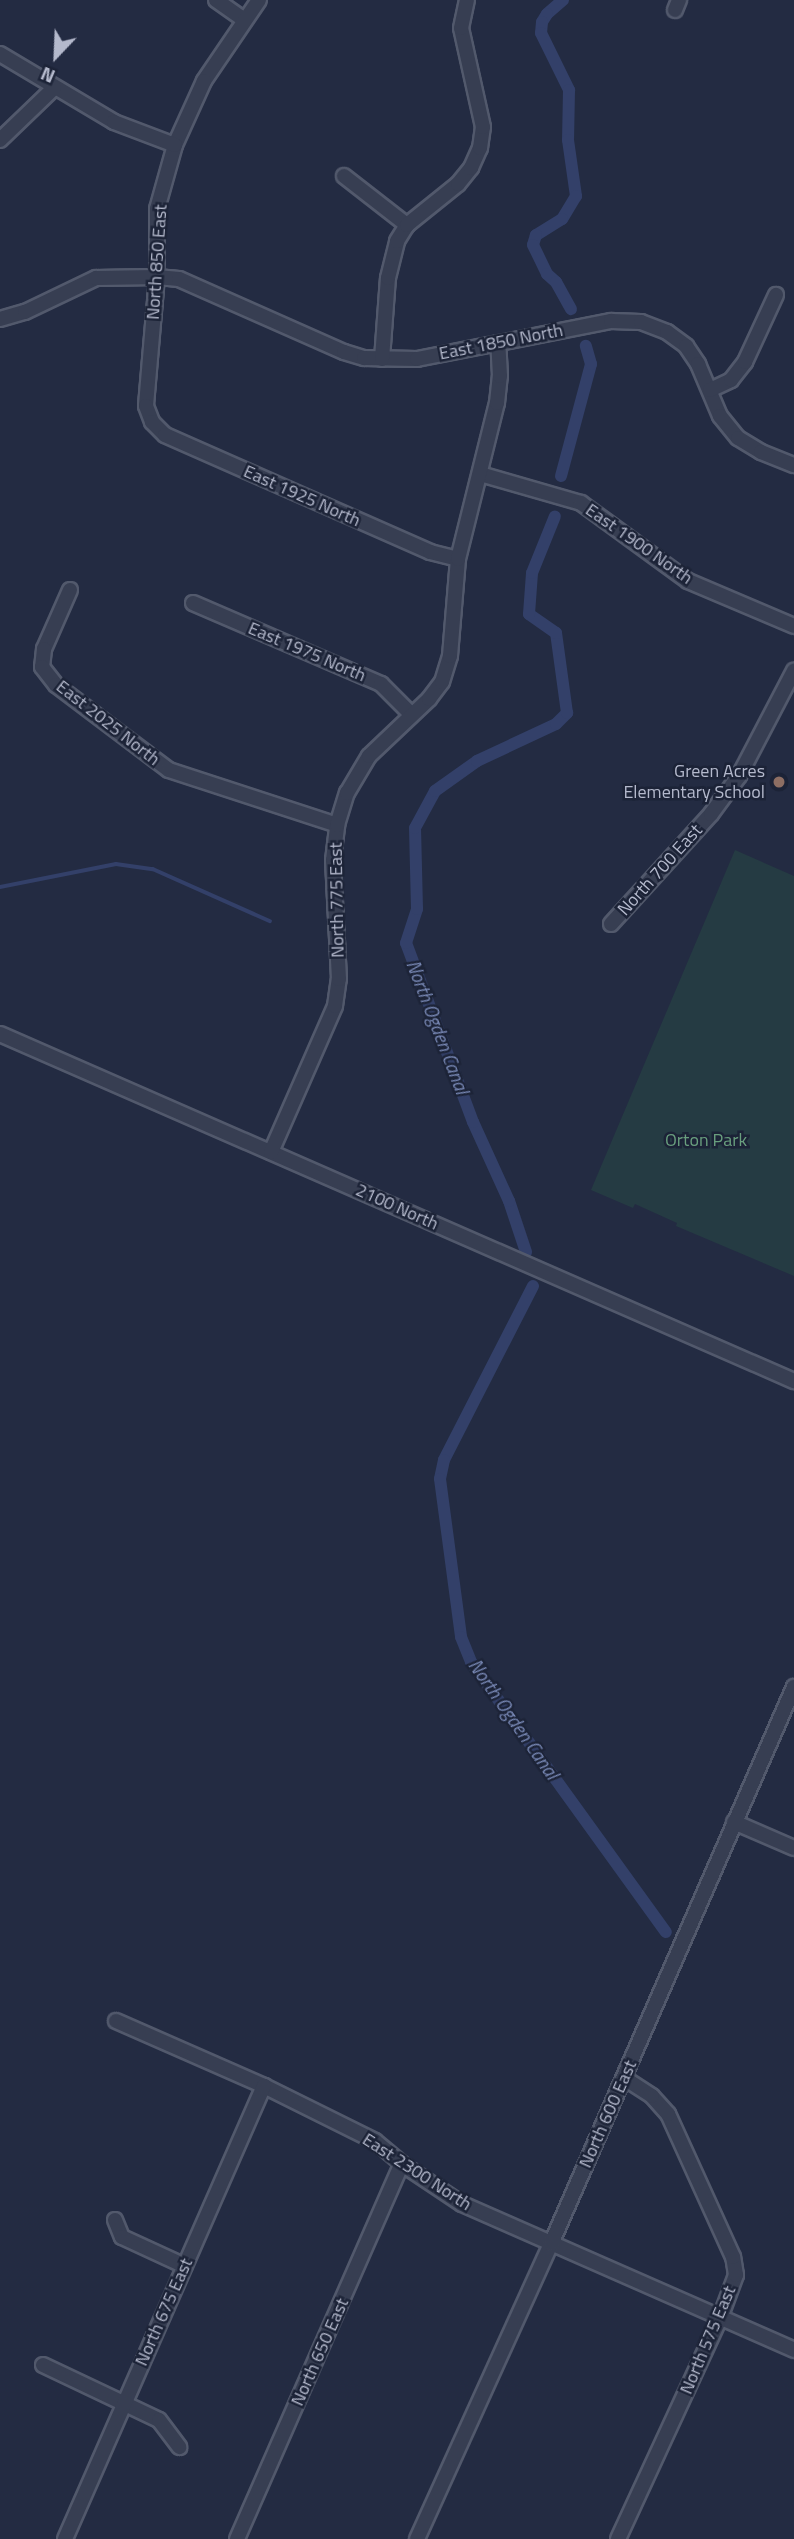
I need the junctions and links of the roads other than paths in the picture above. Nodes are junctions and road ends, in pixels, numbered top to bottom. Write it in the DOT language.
graph roads {
  1 [pos="216,0"];
  2 [pos="259,0"];
  3 [pos="467,0"];
  4 [pos="243,19"];
  5 [pos="0,54"];
  6 [pos="54,88"];
  7 [pos="0,140"];
  8 [pos="176,145"];
  9 [pos="344,176"];
  10 [pos="407,225"];
  11 [pos="157,277"];
  12 [pos="776,295"];
  13 [pos="0,319"];
  14 [pos="498,343"];
  15 [pos="382,359"];
  16 [pos="710,390"];
  17 [pos="152,422"];
  18 [pos="794,465"];
  19 [pos="480,474"];
  20 [pos="458,559"];
  21 [pos="70,590"];
  22 [pos="193,603"];
  23 [pos="794,626"];
  24 [pos="794,671"];
  25 [pos="411,714"];
  26 [pos="337,825"];
  27 [pos="611,924"];
  28 [pos="0,1034"];
  29 [pos="271,1152"];
  30 [pos="794,1381"];
  31 [pos="794,1687"];
  32 [pos="734,1822"];
  33 [pos="794,1848"];
  34 [pos="116,2021"];
  35 [pos="624,2078"];
  36 [pos="264,2086"];
  37 [pos="402,2164"];
  38 [pos="115,2220"];
  39 [pos="551,2244"];
  40 [pos="185,2266"];
  41 [pos="720,2318"];
  42 [pos="794,2350"];
  43 [pos="43,2365"];
  44 [pos="125,2401"];
  45 [pos="179,2447"];
  46 [pos="65,2539"];
  47 [pos="237,2539"];
  48 [pos="417,2539"];
  49 [pos="618,2539"];
  1 -- 4 [label="street"];
  2 -- 4 [label="street, North 850 East"];
  3 -- 10 [label="street"];
  4 -- 8 [label="street, North 850 East"];
  5 -- 6 [label="street"];
  6 -- 7 [label="street"];
  6 -- 8 [label="street"];
  8 -- 11 [label="street, North 850 East"];
  9 -- 10 [label="street"];
  10 -- 15 [label="street"];
  11 -- 13 [label="street"];
  11 -- 15 [label="street, East 1850 North"];
  11 -- 17 [label="street, North 850 East"];
  12 -- 16 [label="street"];
  14 -- 15 [label="street, East 1850 North"];
  14 -- 16 [label="street, East 1850 North"];
  14 -- 19 [label="street, North 775 East"];
  16 -- 18 [label="street, East 1850 North"];
  17 -- 20 [label="street, East 1925 North"];
  19 -- 20 [label="street, North 775 East"];
  19 -- 23 [label="street, East 1900 North"];
  20 -- 25 [label="street, North 775 East"];
  21 -- 26 [label="street, East 2025 North"];
  22 -- 25 [label="street, East 1975 North"];
  24 -- 27 [label="street, North 700 East"];
  25 -- 26 [label="street, North 775 East"];
  26 -- 29 [label="street, North 775 East"];
  28 -- 29 [label="street, 2100 North"];
  29 -- 30 [label="street, 2100 North"];
  31 -- 32 [label="street, North 600 East"];
  32 -- 33 [label="street"];
  32 -- 35 [label="street, North 600 East"];
  34 -- 36 [label="street, East 2300 North"];
  35 -- 39 [label="street, North 600 East"];
  35 -- 41 [label="street, North 575 East"];
  36 -- 37 [label="street, East 2300 North"];
  36 -- 40 [label="street, North 675 East"];
  37 -- 39 [label="street, East 2300 North"];
  37 -- 47 [label="street, North 650 East"];
  38 -- 40 [label="street"];
  39 -- 41 [label="street, East 2300 North"];
  39 -- 48 [label="street, North 600 East"];
  40 -- 44 [label="street, North 675 East"];
  41 -- 42 [label="street, East 2300 North"];
  41 -- 49 [label="street, North 575 East"];
  43 -- 44 [label="street"];
  44 -- 45 [label="street"];
  44 -- 46 [label="street, North 675 East"];
}
